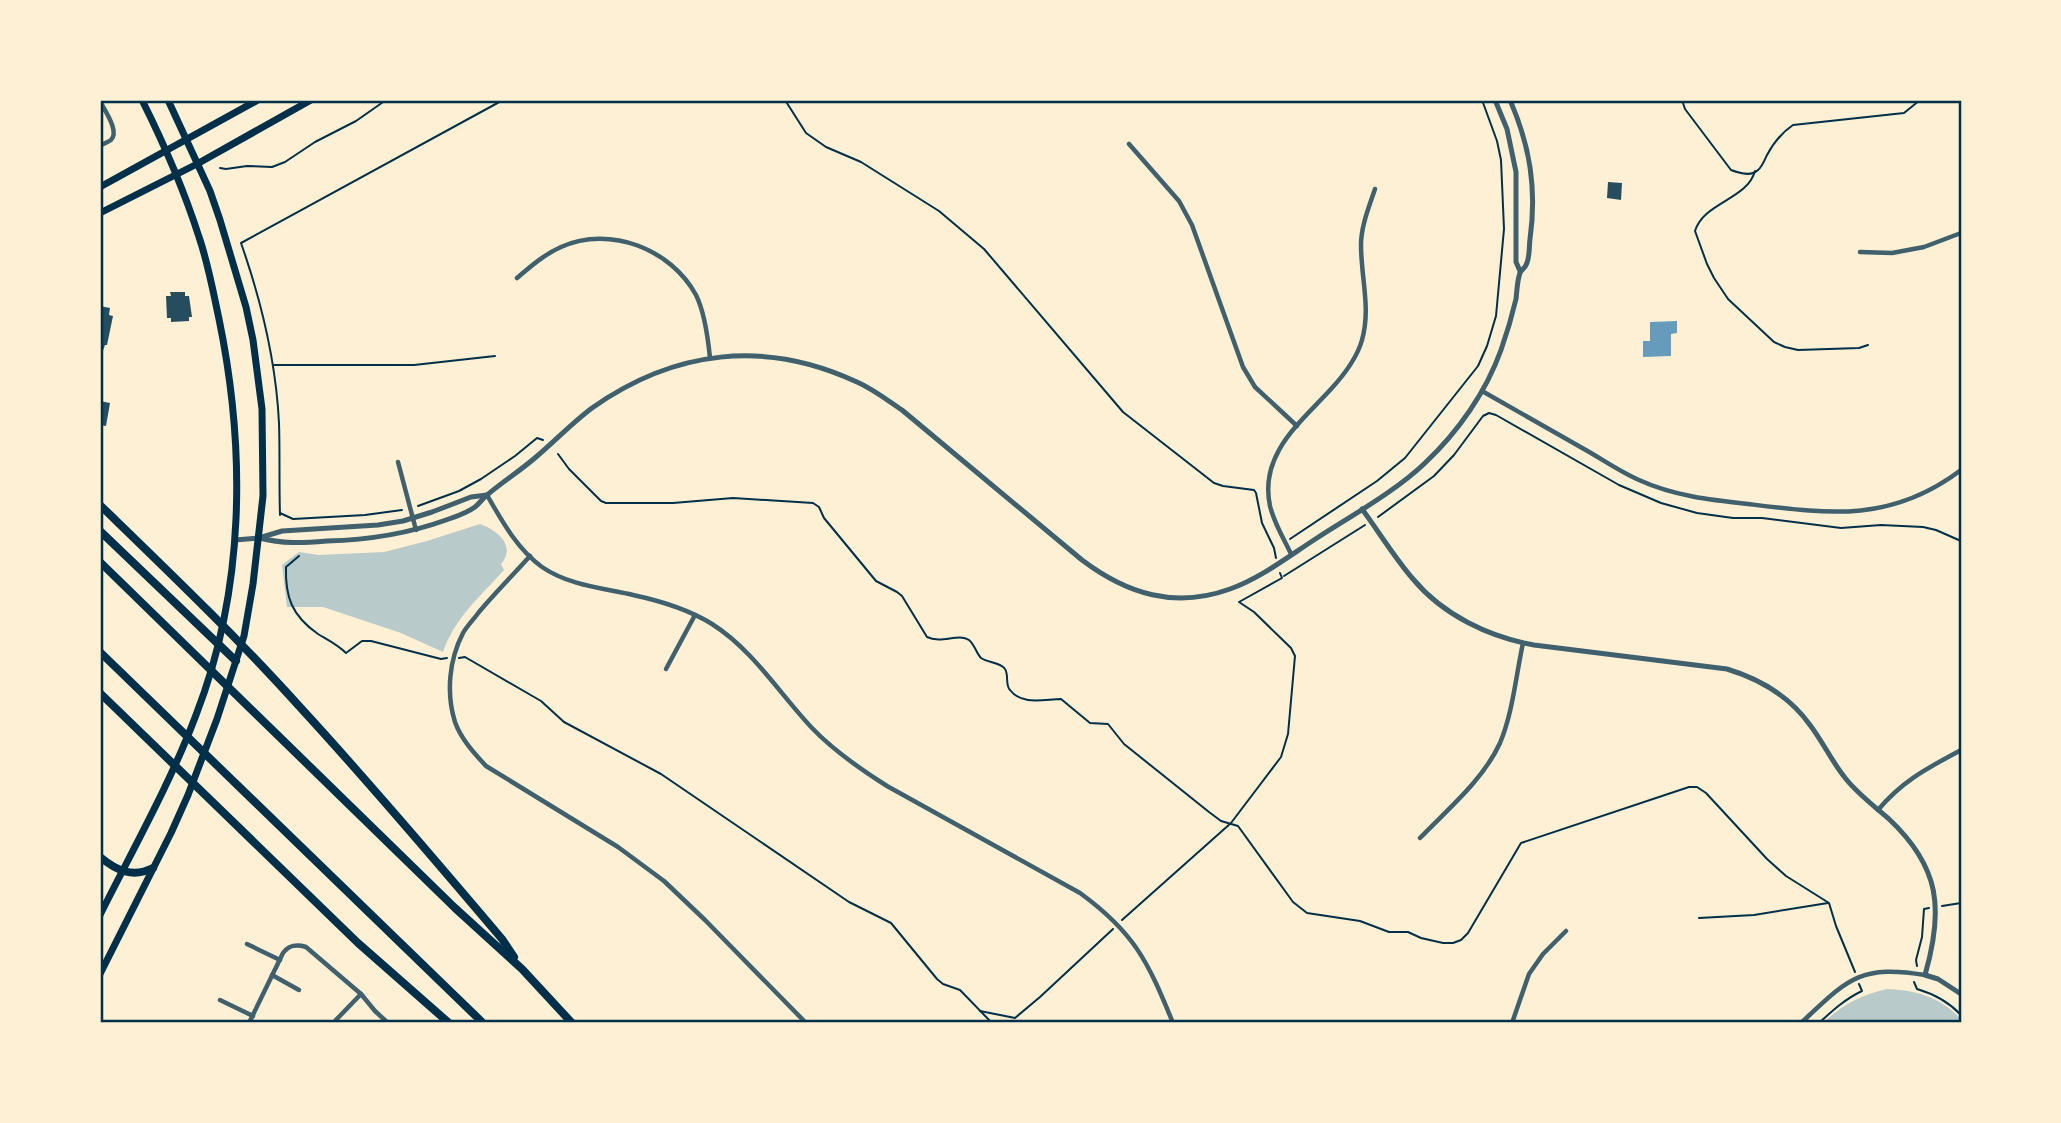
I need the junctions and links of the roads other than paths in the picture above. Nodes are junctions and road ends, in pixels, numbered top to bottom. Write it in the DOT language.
graph roads {
  1 [pos="142,100"];
  2 [pos="168,100"];
  3 [pos="258,100"];
  4 [pos="310,100"];
  5 [pos="1494,100"];
  6 [pos="1510,100"];
  7 [pos="100,101"];
  8 [pos="187,139"];
  9 [pos="1129,144"];
  10 [pos="100,146"];
  11 [pos="166,151"];
  12 [pos="197,164"];
  13 [pos="176,175"];
  14 [pos="100,187"];
  15 [pos="1375,189"];
  16 [pos="100,213"];
  17 [pos="1961,233"];
  18 [pos="1860,252"];
  19 [pos="1520,271"];
  20 [pos="517,278"];
  21 [pos="710,358"];
  22 [pos="1482,391"];
  23 [pos="1297,426"];
  24 [pos="398,462"];
  25 [pos="1961,470"];
  26 [pos="487,495"];
  27 [pos="100,505"];
  28 [pos="1362,509"];
  29 [pos="413,518"];
  30 [pos="416,530"];
  31 [pos="100,531"];
  32 [pos="259,538"];
  33 [pos="235,540"];
  34 [pos="1292,554"];
  35 [pos="530,556"];
  36 [pos="100,562"];
  37 [pos="695,615"];
  38 [pos="1522,643"];
  39 [pos="218,645"];
  40 [pos="100,652"];
  41 [pos="236,662"];
  42 [pos="666,669"];
  43 [pos="100,693"];
  44 [pos="1961,750"];
  45 [pos="1878,810"];
  46 [pos="1420,838"];
  47 [pos="100,857"];
  48 [pos="153,868"];
  49 [pos="122,870"];
  50 [pos="100,915"];
  51 [pos="1566,931"];
  52 [pos="247,944"];
  53 [pos="280,960"];
  54 [pos="522,969"];
  55 [pos="100,974"];
  56 [pos="272,975"];
  57 [pos="1925,975"];
  58 [pos="299,990"];
  59 [pos="361,994"];
  60 [pos="1961,994"];
  61 [pos="220,1000"];
  62 [pos="253,1016"];
  63 [pos="335,1021"];
  64 [pos="249,1023"];
  65 [pos="388,1023"];
  66 [pos="449,1023"];
  67 [pos="483,1023"];
  68 [pos="572,1023"];
  69 [pos="806,1023"];
  70 [pos="1174,1023"];
  71 [pos="1512,1023"];
  72 [pos="1801,1023"];
  1 -- 11 [label="main road"];
  2 -- 8 [label="main road"];
  3 -- 8 [label="main road"];
  4 -- 12 [label="main road"];
  5 -- 19 [label="street"];
  6 -- 19 [label="street"];
  7 -- 10 [label="street"];
  8 -- 11 [label="main road"];
  8 -- 12 [label="main road"];
  9 -- 23 [label="street"];
  11 -- 13 [label="main road"];
  11 -- 14 [label="main road"];
  12 -- 13 [label="main road"];
  12 -- 32 [label="main road"];
  13 -- 16 [label="main road"];
  13 -- 33 [label="main road"];
  15 -- 23 [label="street"];
  17 -- 18 [label="street"];
  19 -- 22 [label="street"];
  20 -- 21 [label="street"];
  21 -- 26 [label="street"];
  21 -- 34 [label="street"];
  22 -- 25 [label="street"];
  22 -- 28 [label="street"];
  23 -- 34 [label="street"];
  24 -- 29 [label="street"];
  26 -- 29 [label="street"];
  26 -- 30 [label="street"];
  26 -- 35 [label="street"];
  27 -- 54 [label="highway"];
  28 -- 34 [label="street"];
  28 -- 38 [label="street"];
  29 -- 30 [label="street"];
  29 -- 32 [label="street"];
  30 -- 32 [label="street"];
  31 -- 39 [label="highway"];
  32 -- 33 [label="street"];
  32 -- 41 [label="main road"];
  33 -- 39 [label="main road"];
  35 -- 37 [label="street"];
  35 -- 69 [label="street"];
  36 -- 54 [label="highway"];
  37 -- 42 [label="street"];
  37 -- 70 [label="street"];
  38 -- 45 [label="street"];
  38 -- 46 [label="street"];
  39 -- 41 [label="highway"];
  39 -- 49 [label="main road"];
  40 -- 67 [label="highway"];
  41 -- 48 [label="main road"];
  43 -- 66 [label="highway"];
  44 -- 45 [label="street"];
  45 -- 57 [label="street"];
  47 -- 49 [label="highway"];
  48 -- 49 [label="highway"];
  48 -- 55 [label="main road"];
  49 -- 50 [label="main road"];
  51 -- 71 [label="street"];
  52 -- 53 [label="street"];
  53 -- 56 [label="street"];
  53 -- 59 [label="street"];
  54 -- 68 [label="highway"];
  56 -- 58 [label="street"];
  56 -- 62 [label="street"];
  57 -- 60 [label="street"];
  57 -- 72 [label="street"];
  59 -- 63 [label="street"];
  59 -- 65 [label="street"];
  61 -- 62 [label="street"];
  62 -- 64 [label="street"];
}
